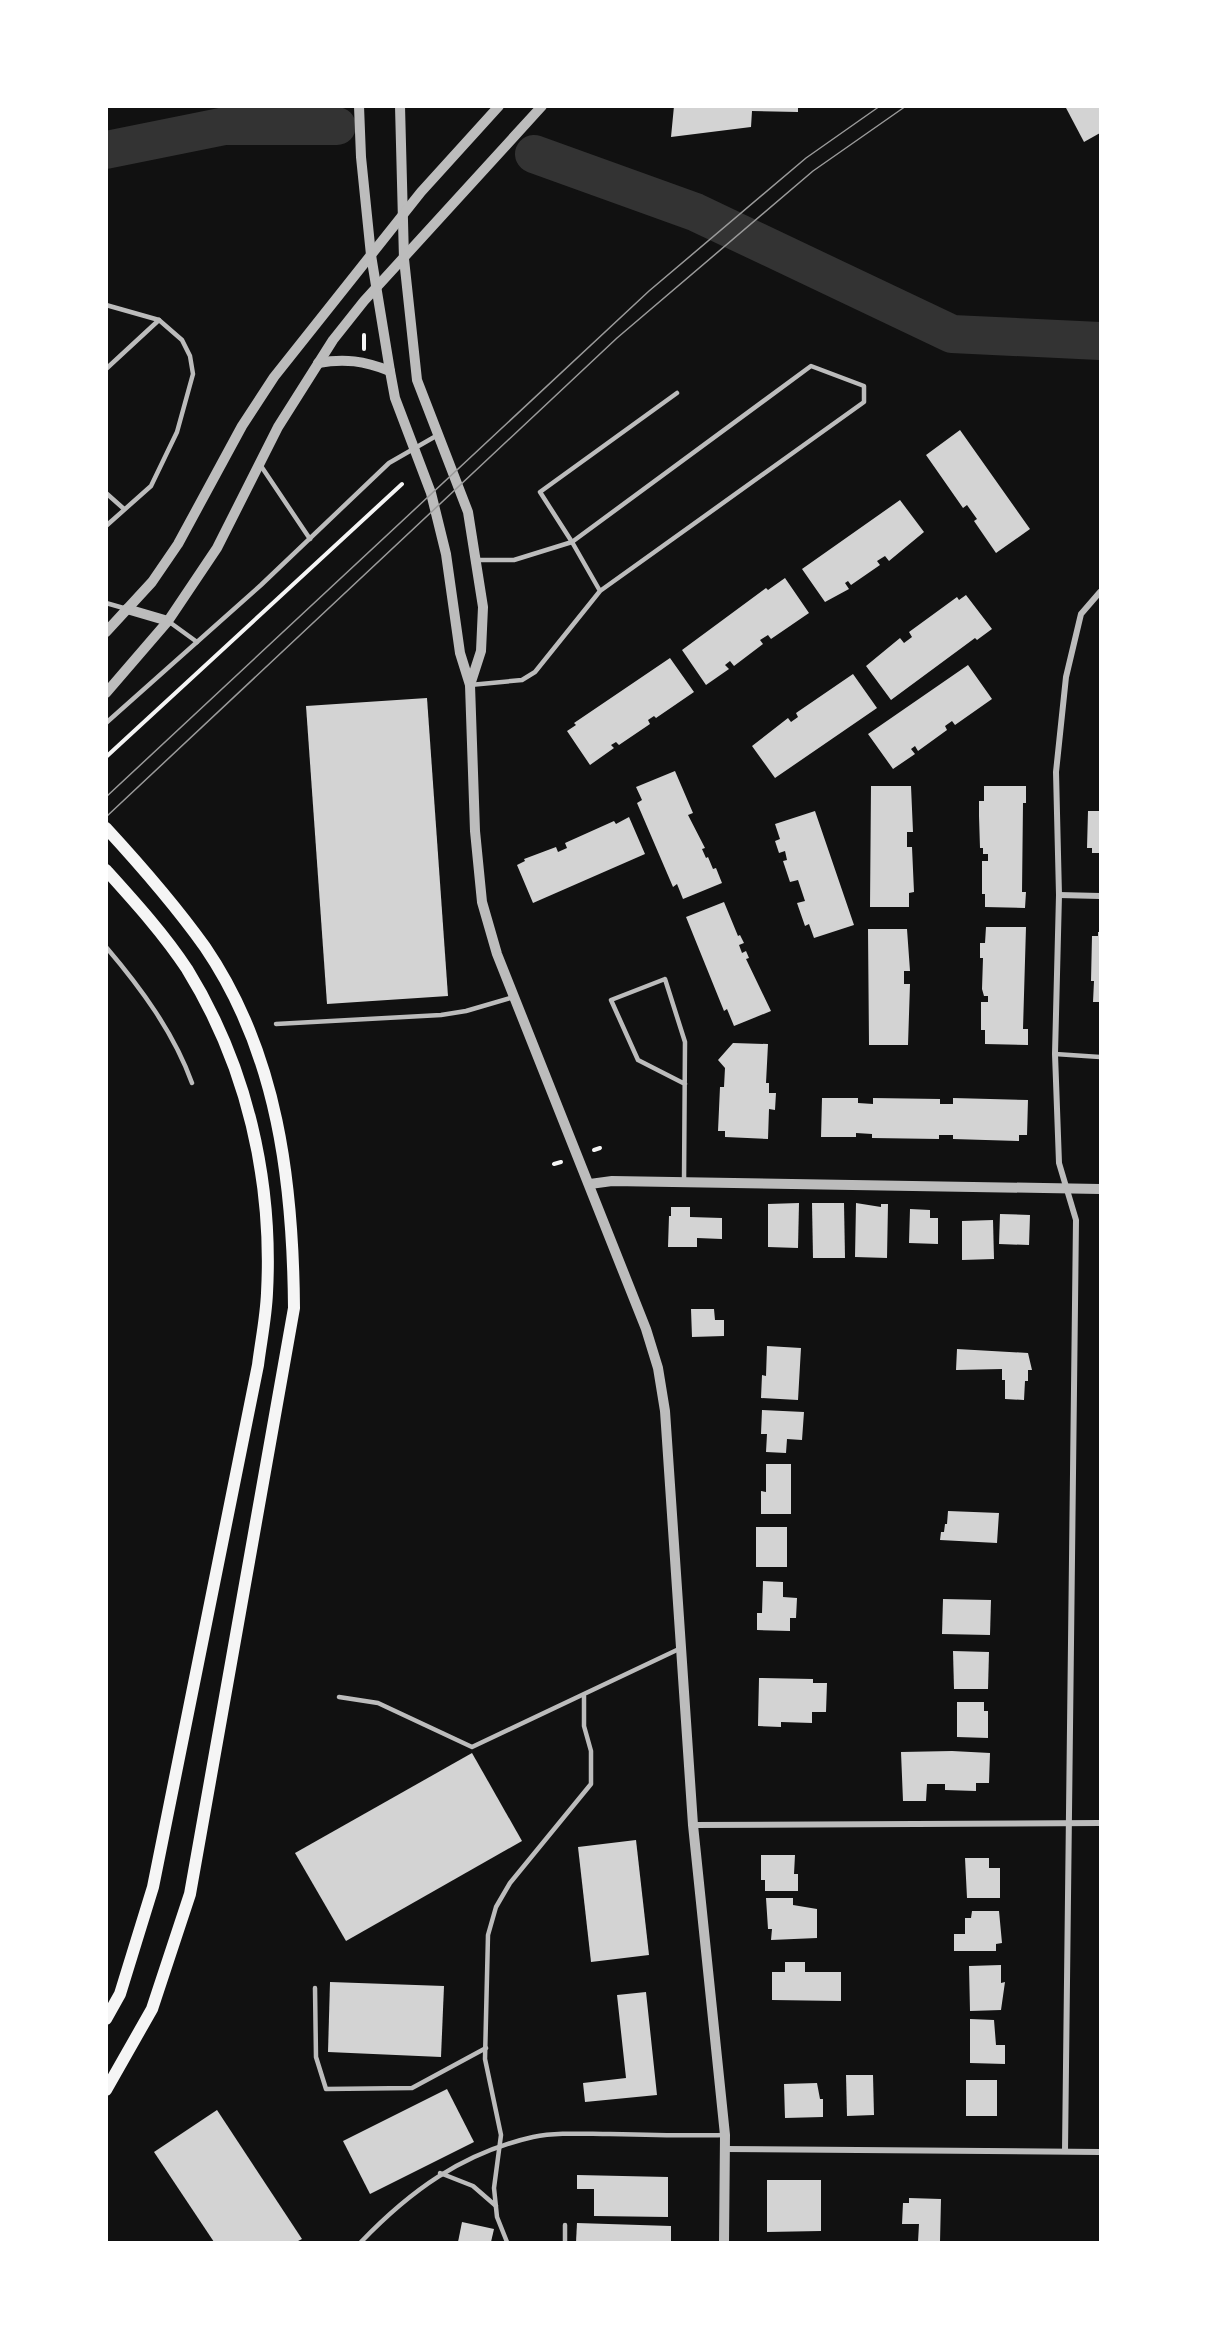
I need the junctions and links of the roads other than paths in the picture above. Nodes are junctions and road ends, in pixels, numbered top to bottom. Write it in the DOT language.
graph roads {
  1 [pos="359,106"];
  2 [pos="400,106"];
  3 [pos="499,106"];
  4 [pos="542,106"];
  5 [pos="402,216"];
  6 [pos="371,255"];
  7 [pos="404,259"];
  8 [pos="376,287"];
  9 [pos="106,305"];
  10 [pos="159,320"];
  11 [pos="318,363"];
  12 [pos="106,369"];
  13 [pos="390,371"];
  14 [pos="677,393"];
  15 [pos="436,436"];
  16 [pos="413,449"];
  17 [pos="259,464"];
  18 [pos="106,493"];
  19 [pos="124,509"];
  20 [pos="106,526"];
  21 [pos="310,538"];
  22 [pos="572,542"];
  23 [pos="476,560"];
  24 [pos="600,591"];
  25 [pos="1101,592"];
  26 [pos="106,603"];
  27 [pos="127,609"];
  28 [pos="168,621"];
  29 [pos="106,632"];
  30 [pos="196,642"];
  31 [pos="470,685"];
  32 [pos="106,693"];
  33 [pos="106,723"];
  34 [pos="106,828"];
  35 [pos="106,870"];
  36 [pos="1059,895"];
  37 [pos="1101,896"];
  38 [pos="106,947"];
  39 [pos="514,997"];
  40 [pos="276,1024"];
  41 [pos="1055,1054"];
  42 [pos="1101,1057"];
  43 [pos="192,1083"];
  44 [pos="685,1084"];
  45 [pos="684,1182"];
  46 [pos="590,1184"];
  47 [pos="1065,1189"];
  48 [pos="1101,1189"];
  49 [pos="680,1649"];
  50 [pos="584,1696"];
  51 [pos="339,1697"];
  52 [pos="1071,1823"];
  53 [pos="1101,1823"];
  54 [pos="693,1825"];
  55 [pos="315,1988"];
  56 [pos="106,2019"];
  57 [pos="486,2048"];
  58 [pos="106,2090"];
  59 [pos="725,2135"];
  60 [pos="501,2147"];
  61 [pos="726,2148"];
  62 [pos="1065,2151"];
  63 [pos="1101,2152"];
  64 [pos="440,2173"];
  65 [pos="496,2206"];
  66 [pos="565,2225"];
  67 [pos="361,2242"];
  68 [pos="507,2242"];
  69 [pos="565,2242"];
  70 [pos="724,2242"];
  1 -- 6 [label="street"];
  2 -- 5 [label="street"];
  3 -- 5 [label="street"];
  4 -- 7 [label="street"];
  5 -- 6 [label="street"];
  5 -- 7 [label="street"];
  6 -- 8 [label="street"];
  6 -- 27 [label="street"];
  7 -- 8 [label="street"];
  7 -- 15 [label="street"];
  8 -- 11 [label="street"];
  8 -- 13 [label="street"];
  9 -- 10 [label="lane"];
  10 -- 12 [label="lane"];
  10 -- 19 [label="lane"];
  11 -- 13 [label="street"];
  11 -- 17 [label="street"];
  13 -- 16 [label="street"];
  14 -- 22 [label="lane"];
  15 -- 16 [label="lane"];
  15 -- 23 [label="street"];
  16 -- 21 [label="lane"];
  16 -- 31 [label="street"];
  17 -- 21 [label="lane"];
  17 -- 28 [label="street"];
  18 -- 19 [label="lane"];
  19 -- 20 [label="lane"];
  21 -- 30 [label="lane"];
  22 -- 23 [label="lane"];
  22 -- 24 [label="lane"];
  22 -- 24 [label="lane"];
  23 -- 31 [label="street"];
  24 -- 31 [label="lane"];
  25 -- 36 [label="street"];
  26 -- 27 [label="lane"];
  27 -- 28 [label="street"];
  27 -- 29 [label="street"];
  28 -- 30 [label="lane"];
  28 -- 32 [label="street"];
  30 -- 33 [label="lane"];
  31 -- 39 [label="street"];
  34 -- 58 [label="main road"];
  35 -- 56 [label="main road"];
  36 -- 37 [label="street"];
  36 -- 41 [label="street"];
  38 -- 43 [label="lane"];
  39 -- 40 [label="lane"];
  39 -- 46 [label="street"];
  41 -- 42 [label="lane"];
  41 -- 47 [label="street"];
  44 -- 44 [label="lane"];
  44 -- 45 [label="lane"];
  45 -- 46 [label="street"];
  45 -- 47 [label="street"];
  46 -- 49 [label="street"];
  47 -- 48 [label="street"];
  47 -- 52 [label="street"];
  49 -- 50 [label="lane"];
  49 -- 54 [label="street"];
  50 -- 51 [label="lane"];
  50 -- 57 [label="lane"];
  52 -- 53 [label="street"];
  52 -- 54 [label="street"];
  52 -- 62 [label="street"];
  54 -- 59 [label="street"];
  55 -- 57 [label="lane"];
  57 -- 60 [label="lane"];
  59 -- 60 [label="lane"];
  59 -- 61 [label="street"];
  60 -- 64 [label="lane"];
  60 -- 65 [label="lane"];
  61 -- 62 [label="street"];
  61 -- 70 [label="street"];
  62 -- 63 [label="street"];
  64 -- 65 [label="lane"];
  64 -- 67 [label="lane"];
  65 -- 68 [label="lane"];
  66 -- 69 [label="lane"];
}
